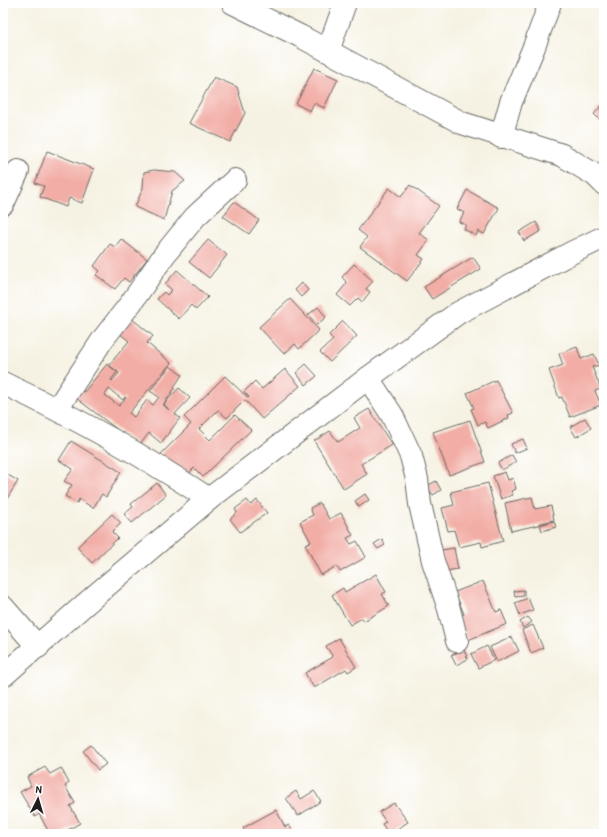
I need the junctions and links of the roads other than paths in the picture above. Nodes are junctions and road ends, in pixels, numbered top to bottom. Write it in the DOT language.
graph roads {
  1 [pos="233,3"];
  2 [pos="345,3"];
  3 [pos="550,3"];
  4 [pos="328,51"];
  5 [pos="501,137"];
  6 [pos="18,171"];
  7 [pos="235,180"];
  8 [pos="604,184"];
  9 [pos="3,204"];
  10 [pos="604,237"];
  11 [pos="368,378"];
  12 [pos="3,383"];
  13 [pos="57,409"];
  14 [pos="209,499"];
  15 [pos="3,607"];
  16 [pos="457,641"];
  17 [pos="38,647"];
  18 [pos="3,676"];
  1 -- 4 [label="street"];
  2 -- 4 [label="street"];
  3 -- 5 [label="street"];
  4 -- 5 [label="street"];
  5 -- 8 [label="street"];
  6 -- 9 [label="street"];
  7 -- 13 [label="street"];
  10 -- 11 [label="street"];
  11 -- 14 [label="street"];
  11 -- 16 [label="street"];
  12 -- 13 [label="street"];
  13 -- 14 [label="street"];
  14 -- 17 [label="street"];
  15 -- 17 [label="street"];
  17 -- 18 [label="street"];
}
